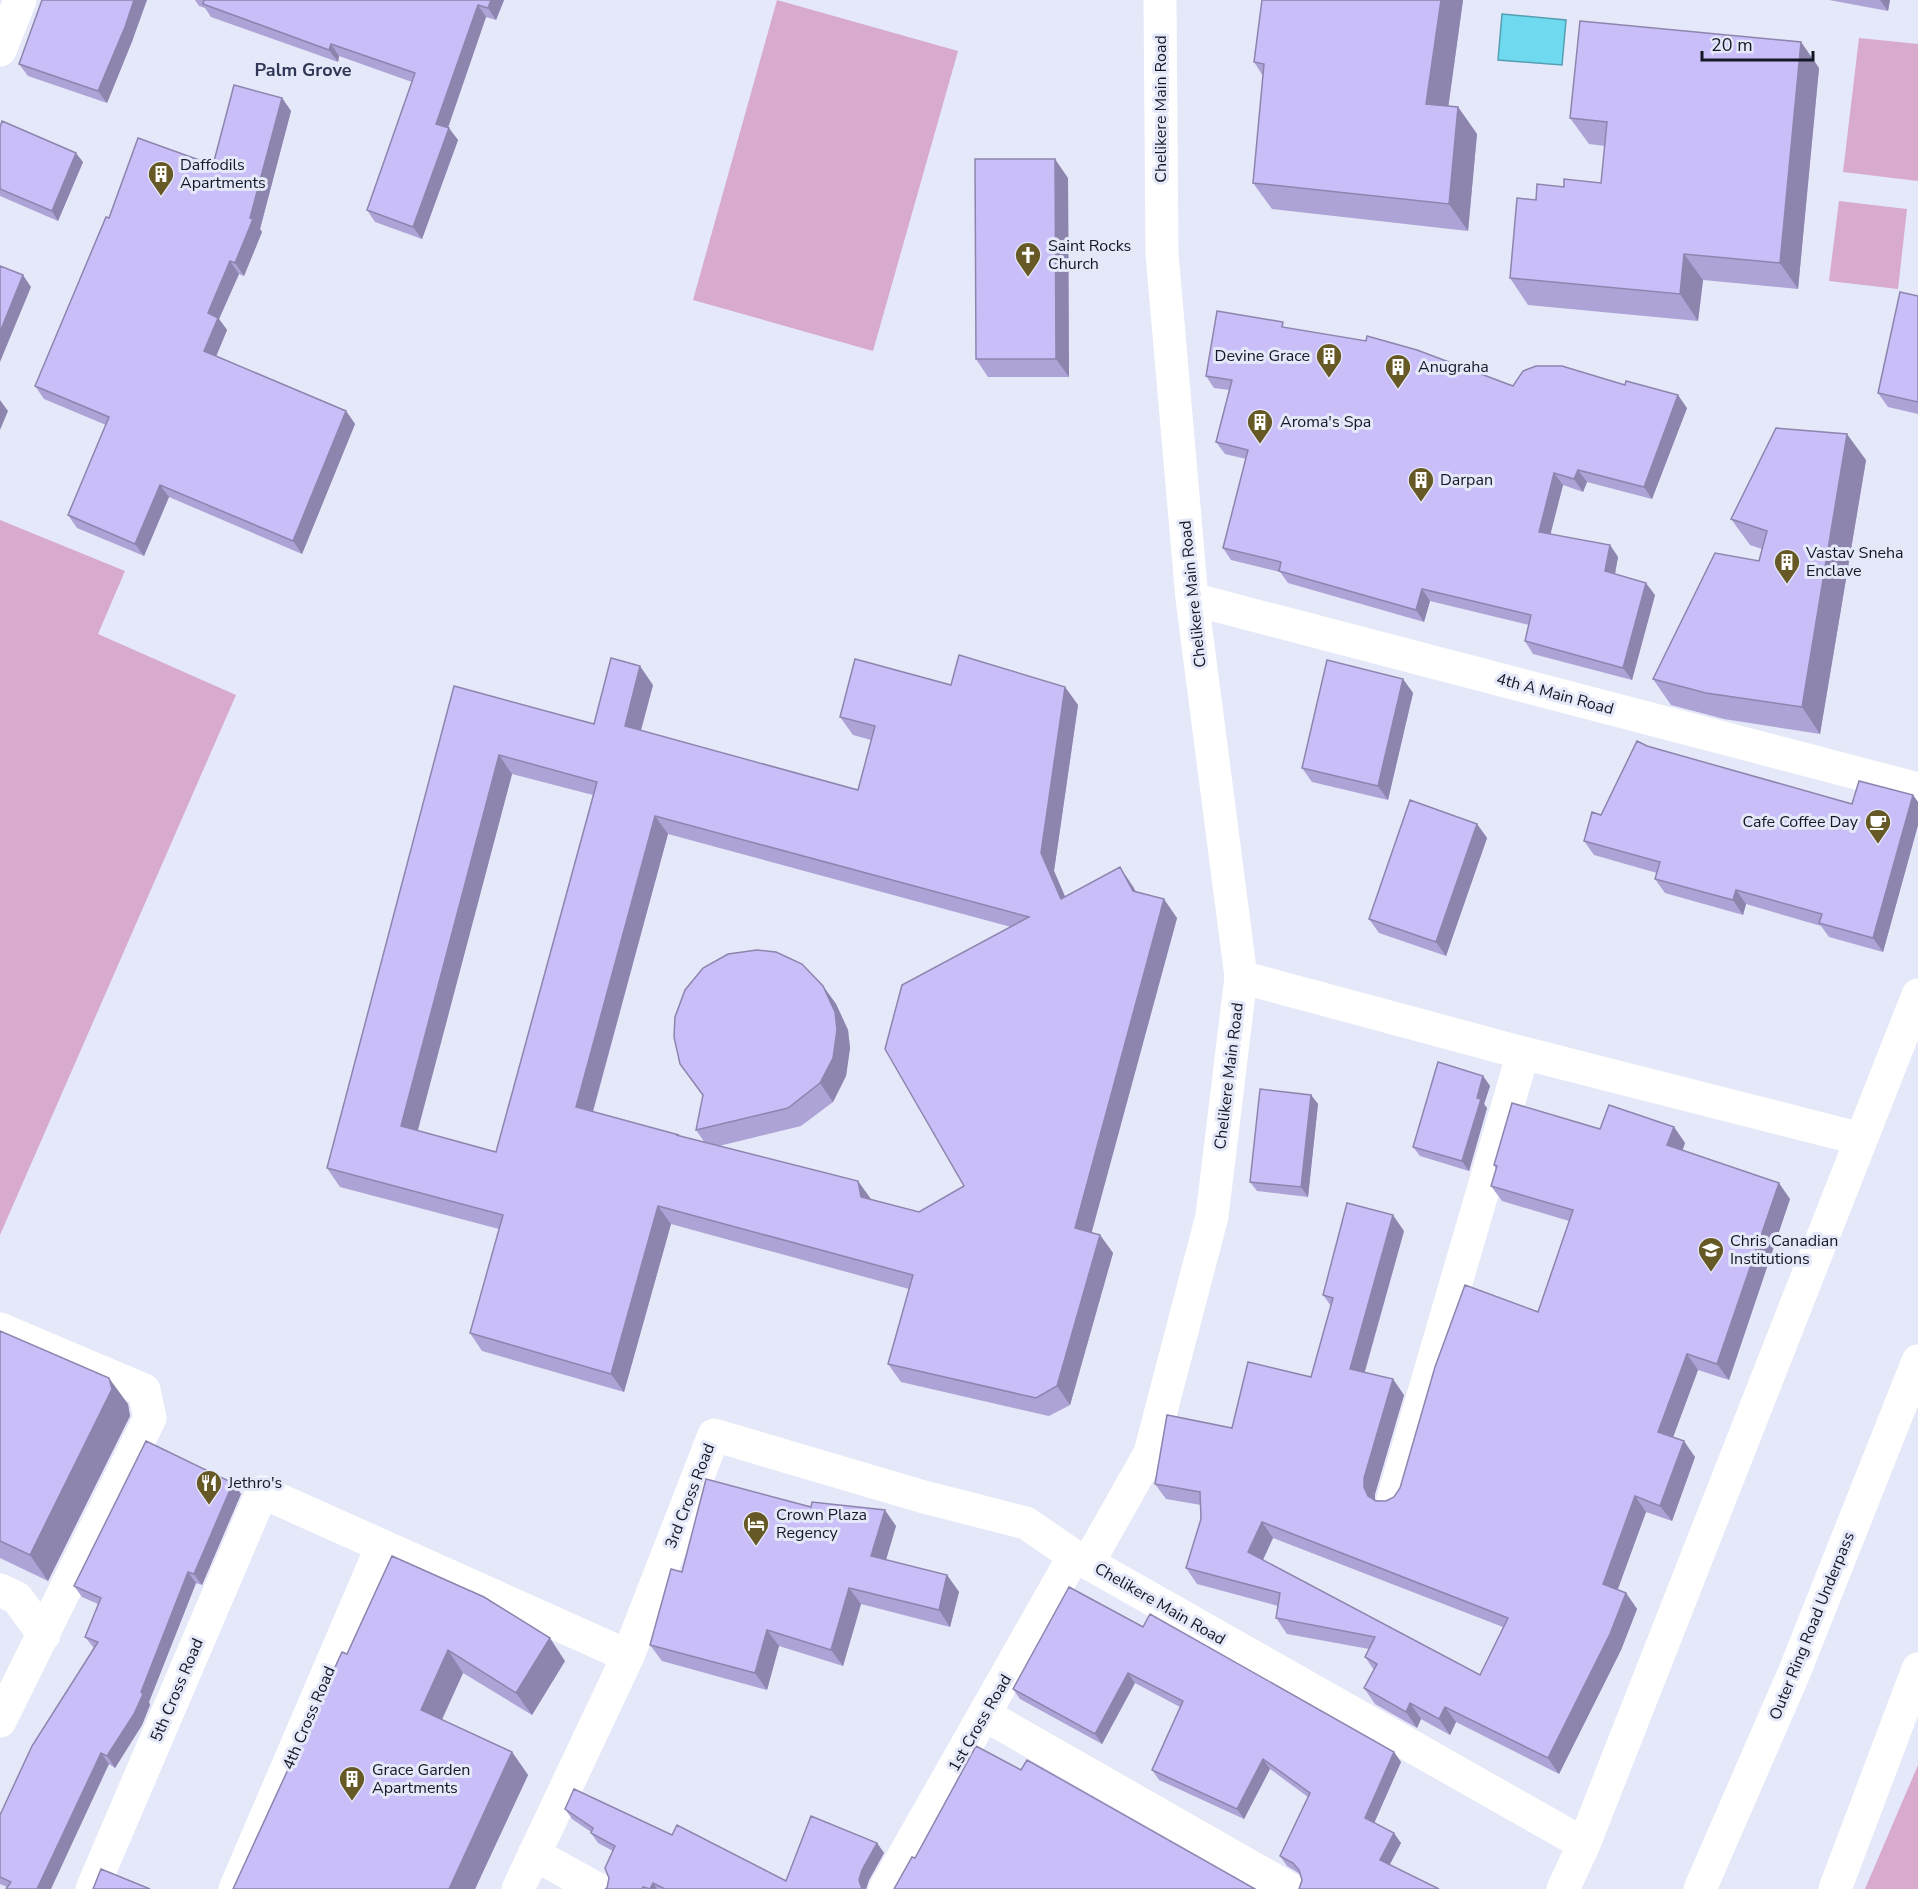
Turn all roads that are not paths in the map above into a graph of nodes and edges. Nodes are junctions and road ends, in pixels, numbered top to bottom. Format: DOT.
graph roads {
  1 [pos="20,0"];
  2 [pos="1160,0"];
  3 [pos="0,50"];
  4 [pos="1192,599"];
  5 [pos="1918,789"];
  6 [pos="1241,977"];
  7 [pos="1918,995"];
  8 [pos="1523,1053"];
  9 [pos="1861,1139"];
  10 [pos="0,1329"];
  11 [pos="1918,1361"];
  12 [pos="1393,1499"];
  13 [pos="382,1546"];
  14 [pos="1081,1560"];
  15 [pos="0,1590"];
  16 [pos="44,1635"];
  17 [pos="628,1656"];
  18 [pos="1918,1669"];
  19 [pos="2,1715"];
  20 [pos="985,1715"];
  21 [pos="1584,1844"];
  22 [pos="534,1854"];
  23 [pos="92,1889"];
  24 [pos="235,1889"];
  25 [pos="518,1889"];
  26 [pos="597,1889"];
  27 [pos="885,1889"];
  28 [pos="1290,1889"];
  29 [pos="1563,1889"];
  30 [pos="1700,1889"];
  31 [pos="1835,1889"];
  1 -- 3 [label="main road"];
  2 -- 4 [label="main road, Chelikere Main Road"];
  4 -- 5 [label="main road, 4th A Main Road"];
  4 -- 6 [label="main road, Chelikere Main Road"];
  6 -- 8 [label="main road"];
  6 -- 14 [label="main road, Chelikere Main Road"];
  7 -- 9 [label="main road"];
  8 -- 9 [label="main road"];
  8 -- 12 [label="main road"];
  9 -- 21 [label="main road"];
  10 -- 16 [label="main road"];
  11 -- 30 [label="main road, Outer Ring Road Underpass"];
  13 -- 17 [label="main road"];
  13 -- 23 [label="main road, 5th Cross Road"];
  13 -- 24 [label="main road, 4th Cross Road"];
  14 -- 17 [label="main road, 3rd Cross Road"];
  14 -- 20 [label="main road, 1st Cross Road"];
  14 -- 21 [label="main road, Chelikere Main Road"];
  15 -- 16 [label="main road"];
  16 -- 19 [label="main road"];
  17 -- 22 [label="main road, 3rd Cross Road"];
  18 -- 31 [label="main road"];
  20 -- 27 [label="main road, 1st Cross Road"];
  20 -- 28 [label="main road"];
  21 -- 29 [label="main road"];
  22 -- 25 [label="main road, 3rd Cross Road"];
  22 -- 26 [label="main road"];
}
